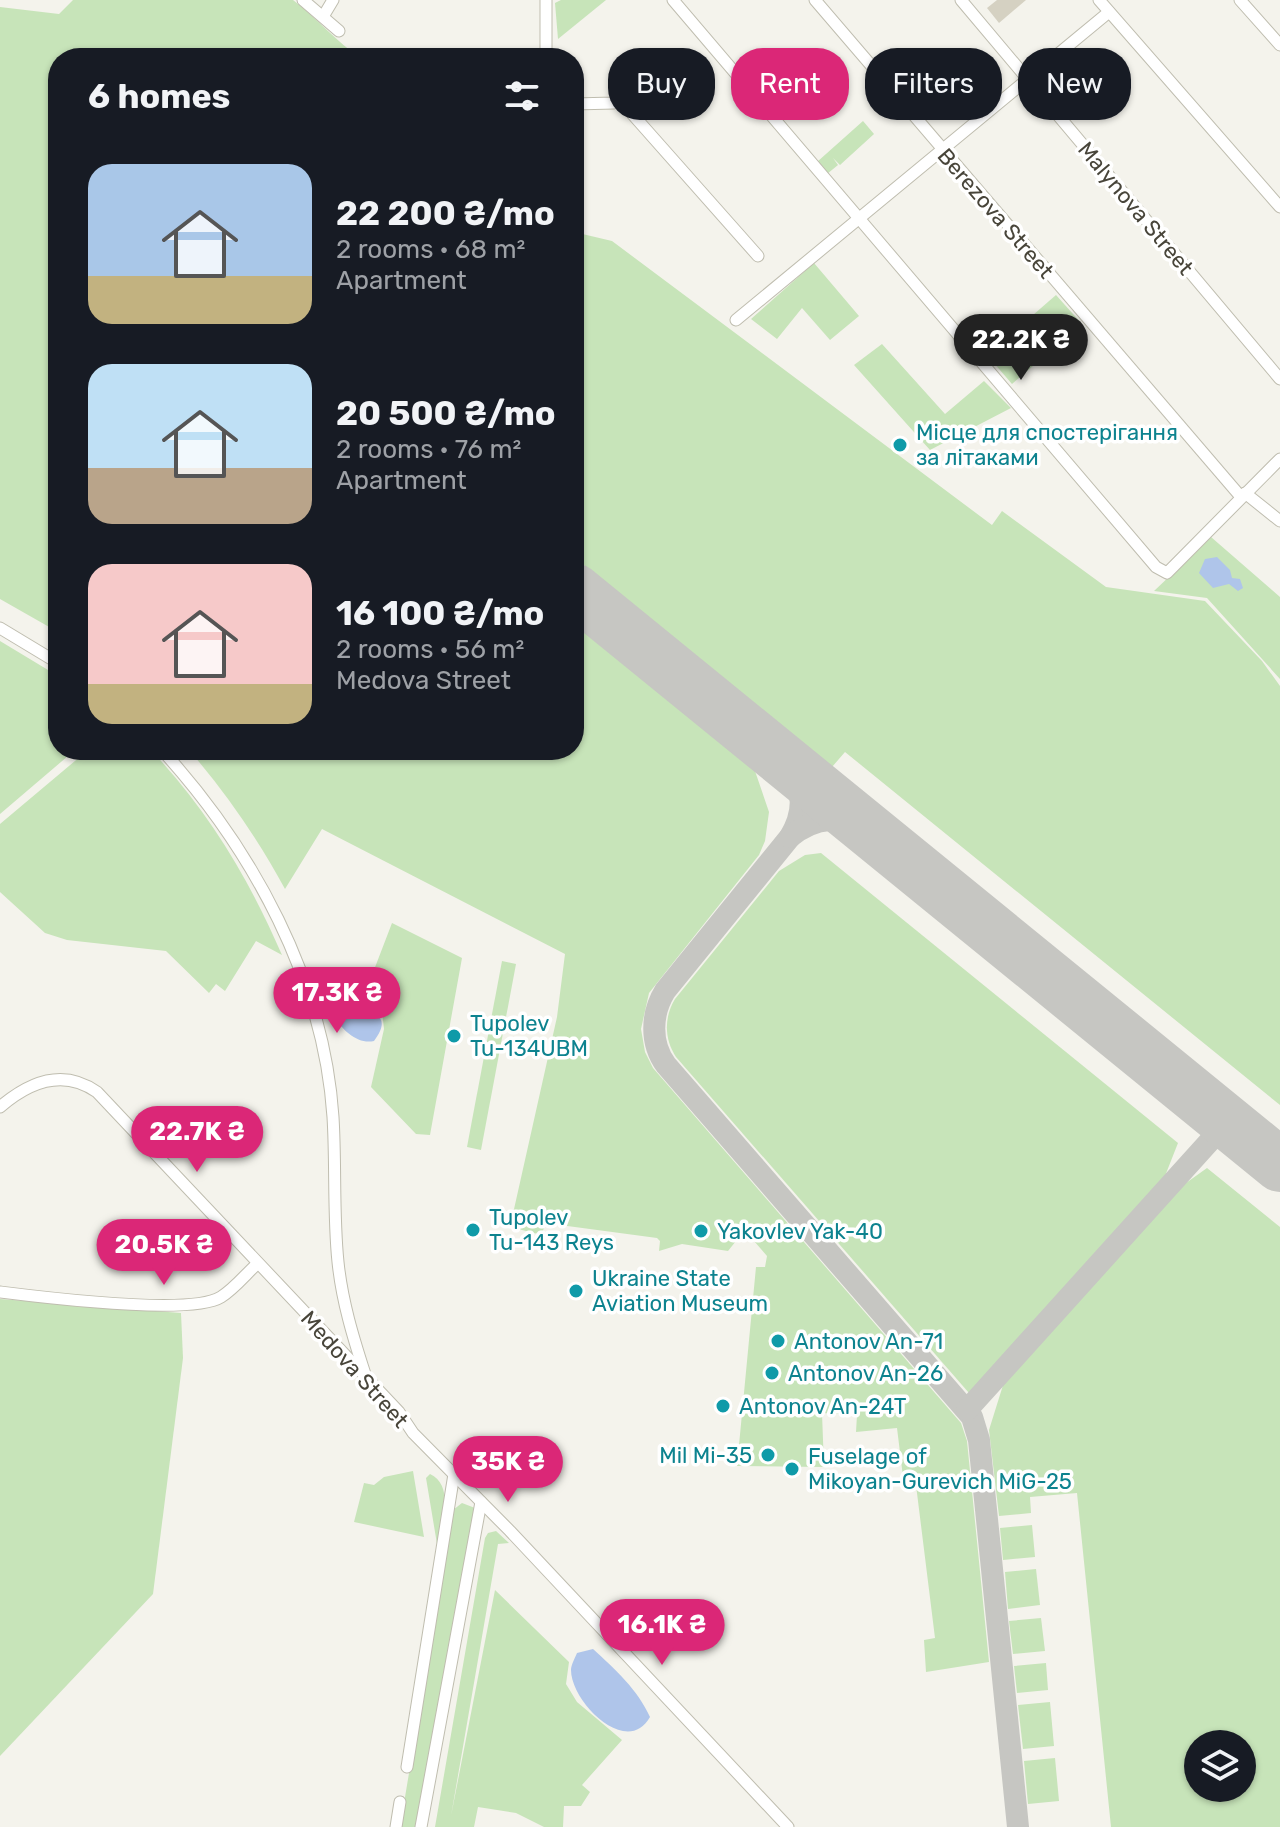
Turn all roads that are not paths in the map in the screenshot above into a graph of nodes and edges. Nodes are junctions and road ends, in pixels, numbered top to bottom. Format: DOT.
graph roads {
  1 [pos="303,0"];
  2 [pos="333,0"];
  3 [pos="546,0"];
  4 [pos="673,0"];
  5 [pos="815,0"];
  6 [pos="961,0"];
  7 [pos="1099,0"];
  8 [pos="1240,0"];
  9 [pos="1109,12"];
  10 [pos="324,15"];
  11 [pos="339,31"];
  12 [pos="1280,45"];
  13 [pos="546,48"];
  14 [pos="1067,48"];
  15 [pos="1018,69"];
  16 [pos="1018,89"];
  17 [pos="584,104"];
  18 [pos="1061,120"];
  19 [pos="942,150"];
  20 [pos="1280,207"];
  21 [pos="859,219"];
  22 [pos="758,256"];
  23 [pos="736,320"];
  24 [pos="1280,379"];
  25 [pos="1280,459"];
  26 [pos="1243,495"];
  27 [pos="1280,521"];
  28 [pos="0,628"];
  29 [pos="48,657"];
  30 [pos="170,760"];
  31 [pos="0,1107"];
  32 [pos="257,1264"];
  33 [pos="0,1292"];
  34 [pos="366,1378"];
  35 [pos="454,1474"];
  36 [pos="481,1502"];
  37 [pos="407,1767"];
  38 [pos="400,1802"];
  39 [pos="396,1827"];
  40 [pos="421,1827"];
  41 [pos="788,1827"];
  1 -- 10 [label="street"];
  2 -- 10 [label="street"];
  3 -- 13 [label="street"];
  4 -- 21 [label="street"];
  5 -- 19 [label="street, Berezova Street"];
  6 -- 15 [label="street, Malynova Street"];
  7 -- 9 [label="street"];
  8 -- 12 [label="street"];
  9 -- 14 [label="street"];
  9 -- 20 [label="street"];
  10 -- 11 [label="street"];
  16 -- 19 [label="street"];
  17 -- 22 [label="street"];
  18 -- 24 [label="street, Malynova Street"];
  19 -- 21 [label="street"];
  19 -- 26 [label="street, Berezova Street"];
  21 -- 23 [label="street"];
  21 -- 26 [label="street"];
  25 -- 26 [label="street"];
  26 -- 27 [label="street, Berezova Street"];
  28 -- 29 [label="street"];
  30 -- 34 [label="street"];
  31 -- 32 [label="street, Medova Street"];
  32 -- 33 [label="street"];
  32 -- 34 [label="street, Medova Street"];
  34 -- 35 [label="street, Medova Street"];
  35 -- 36 [label="street, Medova Street"];
  35 -- 37 [label="street"];
  36 -- 40 [label="street"];
  36 -- 41 [label="street, Medova Street"];
  38 -- 39 [label="street"];
}
